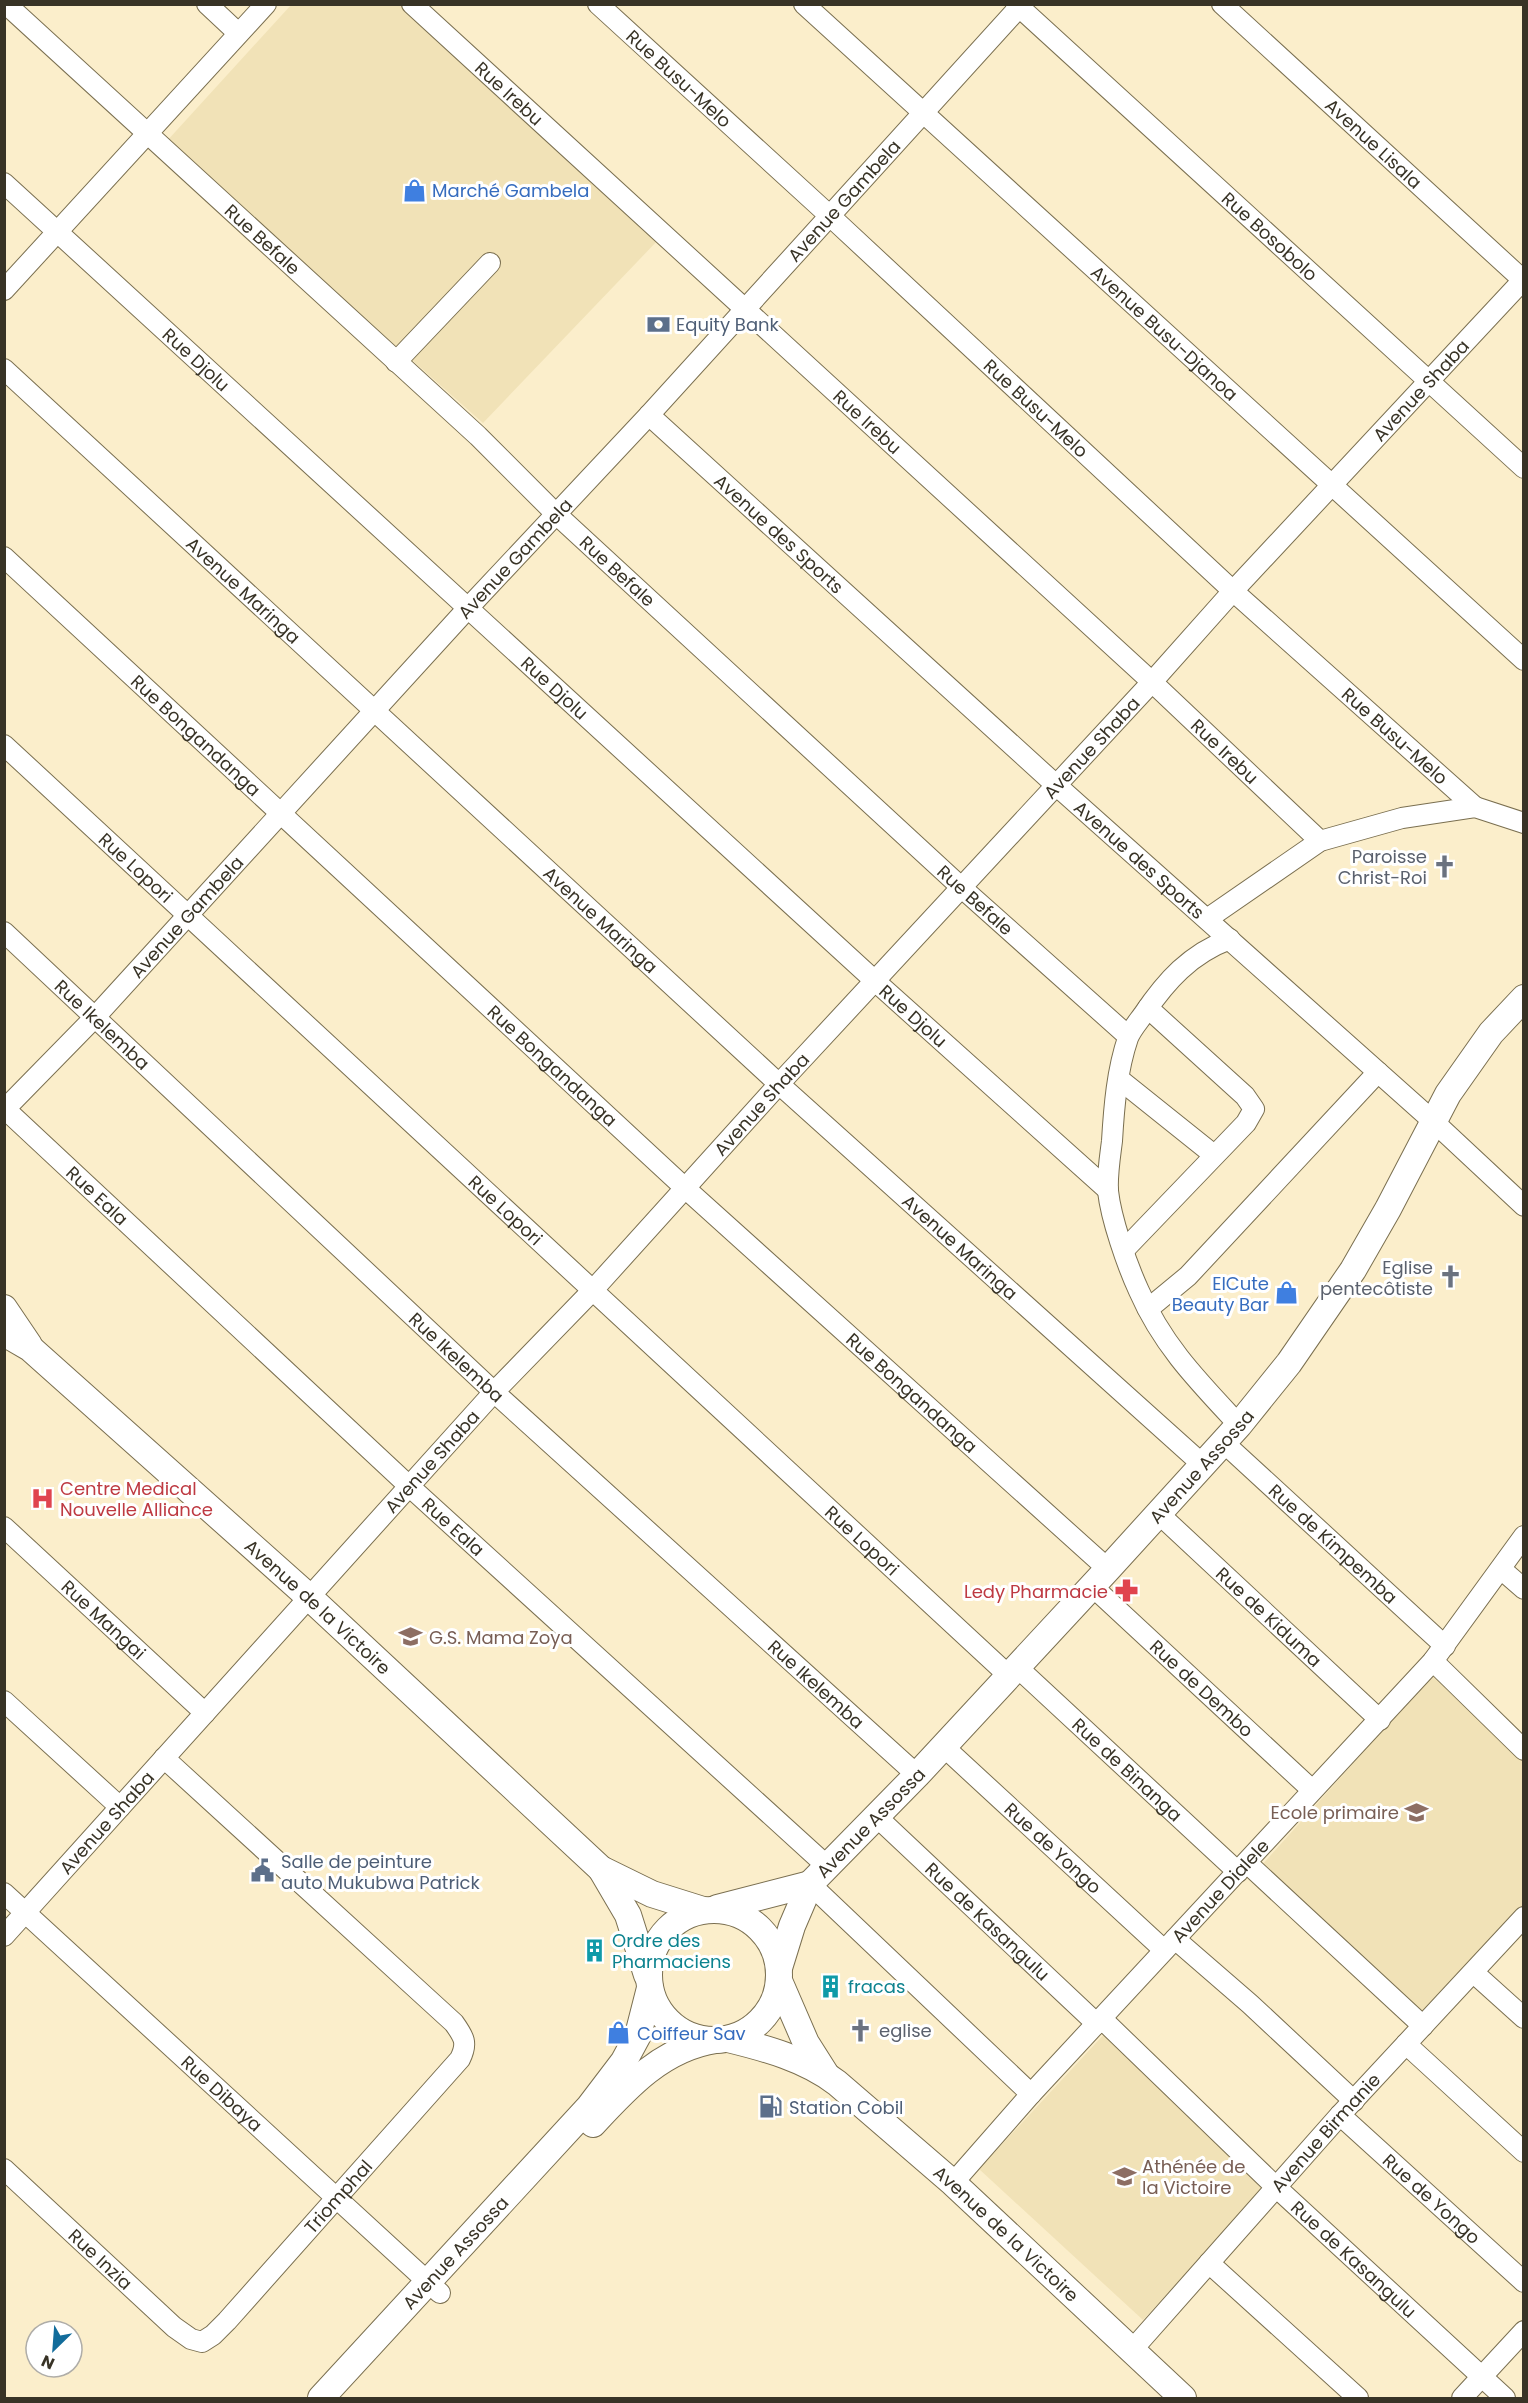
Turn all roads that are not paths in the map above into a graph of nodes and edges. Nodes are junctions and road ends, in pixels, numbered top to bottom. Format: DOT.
graph roads {
  1 [pos="6,4"];
  2 [pos="207,4"];
  3 [pos="266,4"];
  4 [pos="412,4"];
  5 [pos="598,4"];
  6 [pos="804,4"];
  7 [pos="1222,4"];
  8 [pos="1019,6"];
  9 [pos="238,33"];
  10 [pos="923,111"];
  11 [pos="147,134"];
  12 [pos="4,183"];
  13 [pos="830,216"];
  14 [pos="57,231"];
  15 [pos="490,263"];
  16 [pos="1523,280"];
  17 [pos="4,290"];
  18 [pos="745,310"];
  19 [pos="396,362"];
  20 [pos="4,369"];
  21 [pos="1429,380"];
  22 [pos="649,415"];
  23 [pos="1524,468"];
  24 [pos="1331,485"];
  25 [pos="556,514"];
  26 [pos="4,557"];
  27 [pos="1233,591"];
  28 [pos="468,608"];
  29 [pos="1524,660"];
  30 [pos="1152,682"];
  31 [pos="374,711"];
  32 [pos="4,745"];
  33 [pos="1056,785"];
  34 [pos="1475,807"];
  35 [pos="281,812"];
  36 [pos="1524,823"];
  37 [pos="1320,841"];
  38 [pos="962,888"];
  39 [pos="188,914"];
  40 [pos="1207,919"];
  41 [pos="4,932"];
  42 [pos="1230,939"];
  43 [pos="875,981"];
  44 [pos="1524,998"];
  45 [pos="1148,1008"];
  46 [pos="96,1016"];
  47 [pos="1128,1036"];
  48 [pos="1378,1071"];
  49 [pos="1119,1079"];
  50 [pos="779,1084"];
  51 [pos="5,1109"];
  52 [pos="1434,1122"];
  53 [pos="1214,1155"];
  54 [pos="685,1188"];
  55 [pos="1108,1190"];
  56 [pos="1524,1206"];
  57 [pos="1125,1250"];
  58 [pos="593,1290"];
  59 [pos="4,1308"];
  60 [pos="1148,1309"];
  61 [pos="4,1333"];
  62 [pos="30,1348"];
  63 [pos="494,1392"];
  64 [pos="1231,1433"];
  65 [pos="1202,1464"];
  66 [pos="409,1486"];
  67 [pos="1158,1513"];
  68 [pos="4,1527"];
  69 [pos="1524,1536"];
  70 [pos="1501,1569"];
  71 [pos="1100,1577"];
  72 [pos="1524,1589"];
  73 [pos="309,1597"];
  74 [pos="1439,1653"];
  75 [pos="1012,1670"];
  76 [pos="4,1701"];
  77 [pos="205,1713"];
  78 [pos="1380,1720"];
  79 [pos="943,1746"];
  80 [pos="1524,1750"];
  81 [pos="164,1758"];
  82 [pos="917,1774"];
  83 [pos="1312,1790"];
  84 [pos="120,1807"];
  85 [pos="877,1817"];
  86 [pos="828,1867"];
  87 [pos="1242,1867"];
  88 [pos="601,1869"];
  89 [pos="810,1884"];
  90 [pos="4,1893"];
  91 [pos="706,1910"];
  92 [pos="26,1912"];
  93 [pos="1524,1917"];
  94 [pos="4,1936"];
  95 [pos="1170,1945"];
  96 [pos="1474,1973"];
  97 [pos="779,1975"];
  98 [pos="649,1983"];
  99 [pos="1524,2018"];
  100 [pos="1100,2021"];
  101 [pos="1423,2026"];
  102 [pos="722,2040"];
  103 [pos="1406,2044"];
  104 [pos="825,2073"];
  105 [pos="1031,2094"];
  106 [pos="1347,2108"];
  107 [pos="594,2112"];
  108 [pos="1524,2152"];
  109 [pos="4,2169"];
  110 [pos="953,2183"];
  111 [pos="1276,2187"];
  112 [pos="337,2197"];
  113 [pos="1209,2263"];
  114 [pos="1524,2282"];
  115 [pos="435,2288"];
  116 [pos="1524,2331"];
  117 [pos="202,2342"];
  118 [pos="1132,2350"];
  119 [pos="1482,2377"];
  120 [pos="321,2398"];
  121 [pos="340,2398"];
  122 [pos="1183,2398"];
  123 [pos="1358,2398"];
  124 [pos="1462,2398"];
  125 [pos="1505,2398"];
  1 -- 11 [label="street, Rue Befale"];
  2 -- 9 [label="street"];
  3 -- 9 [label="street"];
  4 -- 18 [label="street, Rue Irebu"];
  5 -- 13 [label="street, Rue Busu-Melo"];
  6 -- 10 [label="street, Avenue Busu-Djanoa"];
  7 -- 16 [label="street, Avenue Lisala"];
  8 -- 10 [label="street, Avenue Gambela"];
  8 -- 21 [label="street, Rue Bosobolo"];
  9 -- 11 [label="street"];
  10 -- 13 [label="street, Avenue Gambela"];
  10 -- 24 [label="street, Avenue Busu-Djanoa"];
  11 -- 14 [label="street"];
  11 -- 19 [label="street, Rue Befale"];
  12 -- 14 [label="street, Rue Djolu"];
  13 -- 18 [label="street, Avenue Gambela"];
  13 -- 27 [label="street, Rue Busu-Melo"];
  14 -- 17 [label="street"];
  14 -- 28 [label="street, Rue Djolu"];
  15 -- 19 [label="street"];
  16 -- 21 [label="street, Avenue Shaba"];
  18 -- 22 [label="street, Avenue Gambela"];
  18 -- 30 [label="street, Rue Irebu"];
  19 -- 25 [label="street, Rue Befale"];
  20 -- 31 [label="street, Avenue Maringa"];
  21 -- 23 [label="street, Rue Bosobolo"];
  21 -- 24 [label="street, Avenue Shaba"];
  22 -- 25 [label="street, Avenue Gambela"];
  22 -- 33 [label="street, Avenue des Sports"];
  24 -- 27 [label="street, Avenue Shaba"];
  24 -- 29 [label="street, Avenue Busu-Djanoa"];
  25 -- 28 [label="street, Avenue Gambela"];
  25 -- 38 [label="street, Rue Befale"];
  26 -- 35 [label="street, Rue Bongandanga"];
  27 -- 30 [label="street, Avenue Shaba"];
  27 -- 34 [label="street, Rue Busu-Melo"];
  28 -- 31 [label="street, Avenue Gambela"];
  28 -- 43 [label="street, Rue Djolu"];
  30 -- 33 [label="street, Avenue Shaba"];
  30 -- 37 [label="street, Rue Irebu"];
  31 -- 35 [label="street, Avenue Gambela"];
  31 -- 50 [label="street, Avenue Maringa"];
  32 -- 39 [label="street, Rue Lopori"];
  33 -- 38 [label="street, Avenue Shaba"];
  33 -- 40 [label="street, Avenue des Sports"];
  34 -- 36 [label="street"];
  34 -- 37 [label="street"];
  35 -- 39 [label="street, Avenue Gambela"];
  35 -- 54 [label="street, Rue Bongandanga"];
  37 -- 40 [label="street"];
  38 -- 43 [label="street, Avenue Shaba"];
  38 -- 47 [label="street, Rue Befale"];
  39 -- 46 [label="street, Avenue Gambela"];
  39 -- 58 [label="street, Rue Lopori"];
  40 -- 42 [label="street, Avenue des Sports"];
  41 -- 46 [label="street, Rue Ikelemba"];
  42 -- 45 [label="street"];
  42 -- 48 [label="street, Avenue des Sports"];
  43 -- 50 [label="street, Avenue Shaba"];
  43 -- 55 [label="street, Rue Djolu"];
  44 -- 52 [label="main road, Avenue Assossa"];
  45 -- 47 [label="street"];
  45 -- 53 [label="street"];
  46 -- 51 [label="street, Avenue Gambela"];
  46 -- 63 [label="street, Rue Ikelemba"];
  47 -- 49 [label="street, Rue de Kimpemba"];
  48 -- 52 [label="street, Avenue des Sports"];
  48 -- 60 [label="street"];
  49 -- 53 [label="street"];
  49 -- 55 [label="street, Rue de Kimpemba"];
  50 -- 54 [label="street, Avenue Shaba"];
  50 -- 65 [label="street, Avenue Maringa"];
  51 -- 66 [label="street, Rue Eala"];
  52 -- 56 [label="street, Avenue des Sports"];
  52 -- 64 [label="main road, Avenue Assossa"];
  53 -- 57 [label="street"];
  54 -- 58 [label="street, Avenue Shaba"];
  54 -- 71 [label="street, Rue Bongandanga"];
  55 -- 57 [label="street, Rue de Kimpemba"];
  57 -- 60 [label="street, Rue de Kimpemba"];
  58 -- 63 [label="street, Avenue Shaba"];
  58 -- 75 [label="street, Rue Lopori"];
  59 -- 62 [label="main road"];
  60 -- 64 [label="street, Rue de Kimpemba"];
  61 -- 62 [label="main road"];
  62 -- 73 [label="main road, Avenue de la Victoire"];
  63 -- 66 [label="street, Avenue Shaba"];
  63 -- 82 [label="street, Rue Ikelemba"];
  64 -- 65 [label="main road, Avenue Assossa"];
  64 -- 74 [label="street, Rue de Kimpemba"];
  65 -- 67 [label="main road, Avenue Assossa"];
  66 -- 73 [label="street, Avenue Shaba"];
  66 -- 86 [label="street, Rue Eala"];
  67 -- 71 [label="main road, Avenue Assossa"];
  67 -- 78 [label="street, Rue de Kiduma"];
  68 -- 77 [label="street, Rue Mangai"];
  69 -- 70 [label="street, Avenue Dialele"];
  70 -- 72 [label="street"];
  70 -- 74 [label="street, Avenue Dialele"];
  71 -- 75 [label="main road, Avenue Assossa"];
  71 -- 83 [label="street, Rue de Dembo"];
  73 -- 77 [label="street, Avenue Shaba"];
  73 -- 88 [label="main road, Avenue de la Victoire"];
  74 -- 78 [label="street, Avenue Dialele"];
  74 -- 80 [label="street, Rue de Kimpemba"];
  75 -- 79 [label="main road, Avenue Assossa"];
  75 -- 87 [label="street, Rue de Binanga"];
  76 -- 84 [label="street"];
  77 -- 81 [label="street, Avenue Shaba"];
  78 -- 83 [label="street, Avenue Dialele"];
  79 -- 82 [label="main road, Avenue Assossa"];
  79 -- 95 [label="street, Rue de Yongo"];
  81 -- 84 [label="street, Avenue Shaba"];
  81 -- 112 [label="street, Triomphal"];
  82 -- 85 [label="main road, Avenue Assossa"];
  83 -- 87 [label="street, Avenue Dialele"];
  84 -- 92 [label="street, Avenue Shaba"];
  85 -- 86 [label="main road, Avenue Assossa"];
  85 -- 100 [label="street, Rue de Kasangulu"];
  86 -- 89 [label="main road, Avenue Assossa"];
  87 -- 95 [label="street, Avenue Dialele"];
  87 -- 101 [label="street, Rue de Binanga"];
  88 -- 91 [label="main road"];
  88 -- 98 [label="main road"];
  89 -- 91 [label="main road"];
  89 -- 97 [label="main road"];
  89 -- 105 [label="street"];
  90 -- 92 [label="street, Rue Dibaya"];
  91 -- 97 [label="main road"];
  91 -- 98 [label="main road"];
  92 -- 94 [label="street, Avenue Shaba"];
  92 -- 112 [label="street, Rue Dibaya"];
  93 -- 96 [label="street, Avenue Birmanie"];
  95 -- 100 [label="street, Avenue Dialele"];
  95 -- 106 [label="street, Rue de Yongo"];
  96 -- 99 [label="street"];
  96 -- 101 [label="street, Avenue Birmanie"];
  97 -- 102 [label="main road"];
  97 -- 104 [label="main road"];
  98 -- 102 [label="main road"];
  98 -- 107 [label="main road"];
  100 -- 105 [label="street, Avenue Dialele"];
  100 -- 111 [label="street, Rue de Kasangulu"];
  101 -- 103 [label="street, Avenue Birmanie"];
  102 -- 104 [label="main road"];
  102 -- 107 [label="main road"];
  103 -- 106 [label="street, Avenue Birmanie"];
  103 -- 108 [label="street"];
  104 -- 110 [label="main road, Avenue de la Victoire"];
  105 -- 110 [label="street, Avenue Dialele"];
  106 -- 111 [label="street, Avenue Birmanie"];
  106 -- 114 [label="street, Rue de Yongo"];
  107 -- 115 [label="main road, Avenue Assossa"];
  109 -- 117 [label="street, Rue Inzia"];
  110 -- 118 [label="main road, Avenue de la Victoire"];
  111 -- 113 [label="street, Avenue Birmanie"];
  111 -- 119 [label="street, Rue de Kasangulu"];
  112 -- 115 [label="street, Rue Dibaya"];
  112 -- 117 [label="street, Triomphal"];
  113 -- 118 [label="street, Avenue Birmanie"];
  113 -- 123 [label="street"];
  115 -- 120 [label="main road, Avenue Assossa"];
  115 -- 121 [label="main road, Avenue Assossa"];
  116 -- 119 [label="street"];
  118 -- 122 [label="main road, Avenue de la Victoire"];
  119 -- 124 [label="street"];
  119 -- 125 [label="street, Rue de Kasangulu"];
}
